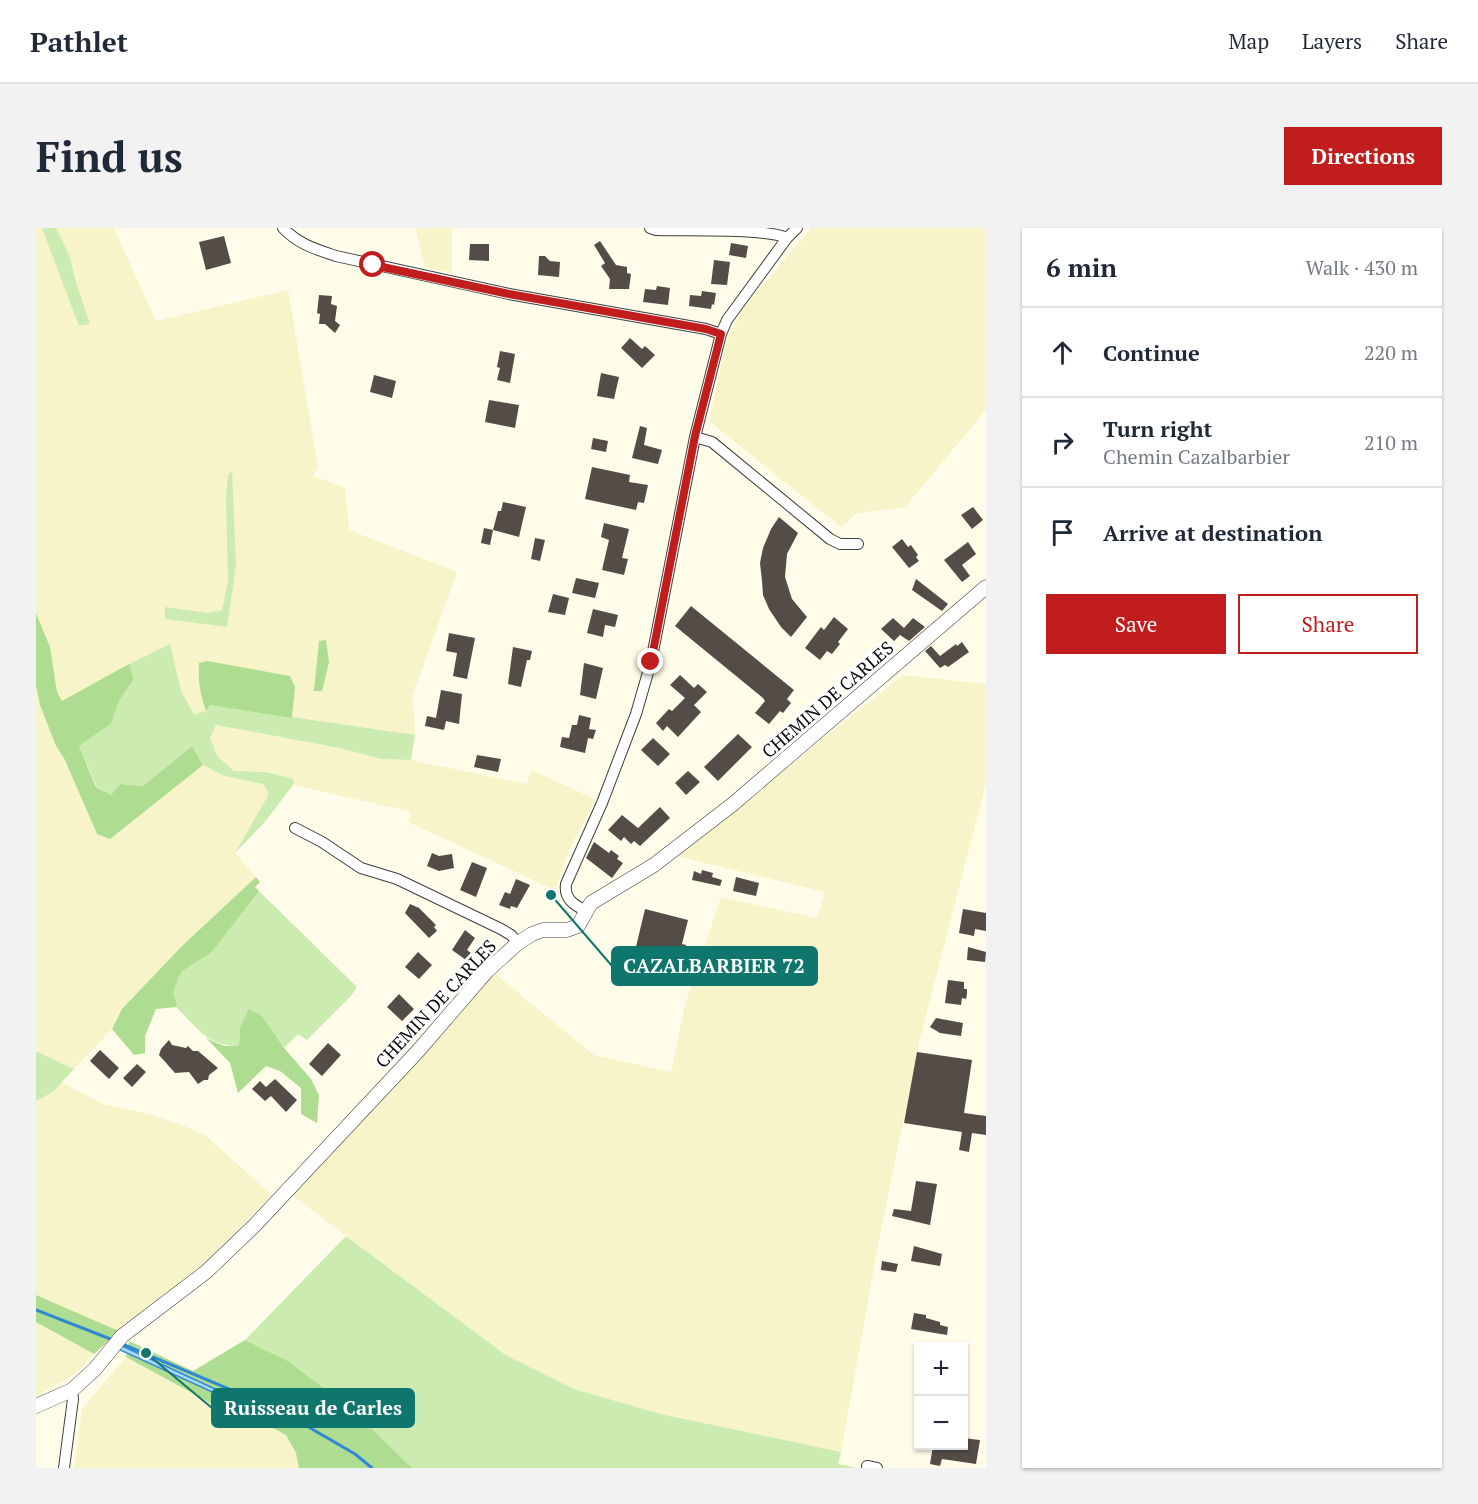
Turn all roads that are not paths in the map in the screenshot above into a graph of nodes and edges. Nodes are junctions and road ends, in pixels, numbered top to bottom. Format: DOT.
graph roads {
  1 [pos="283,228"];
  2 [pos="650,228"];
  3 [pos="797,228"];
  4 [pos="788,238"];
  5 [pos="721,334"];
  6 [pos="695,436"];
  7 [pos="858,544"];
  8 [pos="986,587"];
  9 [pos="295,828"];
  10 [pos="586,911"];
  11 [pos="518,943"];
  12 [pos="72,1390"];
  13 [pos="36,1406"];
  14 [pos="64,1468"];
  1 -- 5 [label="street"];
  2 -- 4 [label="street"];
  3 -- 4 [label="street"];
  4 -- 5 [label="street"];
  5 -- 6 [label="street"];
  6 -- 7 [label="street"];
  6 -- 10 [label="street"];
  8 -- 10 [label="street, CHEMIN DE CARLES"];
  9 -- 11 [label="street"];
  10 -- 11 [label="street, CHEMIN DE CARLES"];
  11 -- 12 [label="street, CHEMIN DE CARLES"];
  12 -- 13 [label="street"];
  12 -- 14 [label="street"];
}
